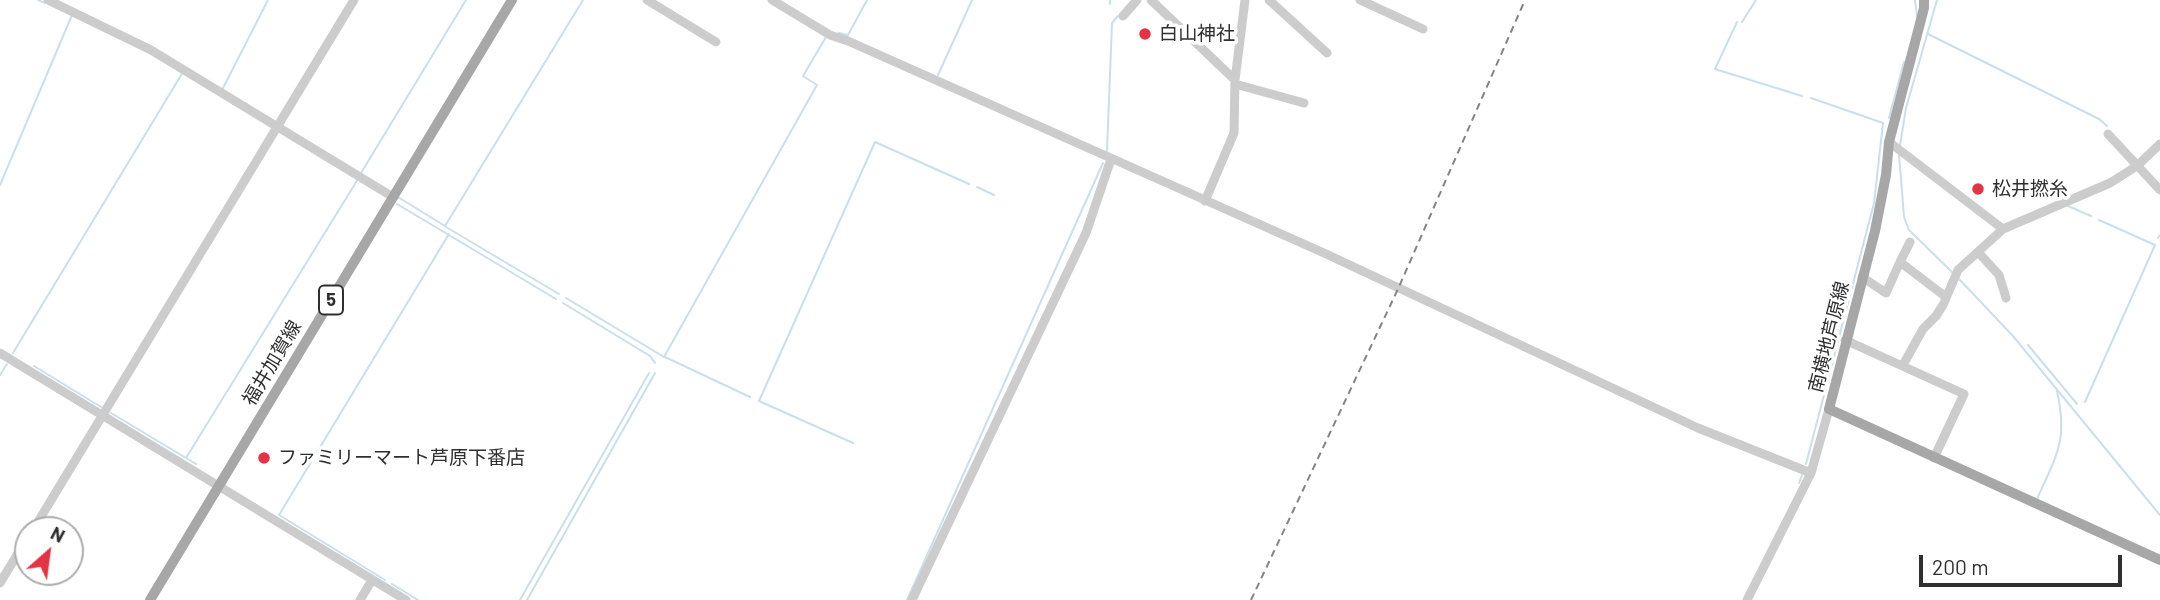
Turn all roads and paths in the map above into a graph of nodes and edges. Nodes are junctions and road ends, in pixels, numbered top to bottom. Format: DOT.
graph roads {
  1 [pos="48,0"];
  2 [pos="355,0"];
  3 [pos="512,0"];
  4 [pos="647,0"];
  5 [pos="772,0"];
  6 [pos="1137,0"];
  7 [pos="1152,0"];
  8 [pos="1245,0"];
  9 [pos="1269,0"];
  10 [pos="1360,0"];
  11 [pos="1924,0"];
  12 [pos="1123,16"];
  13 [pos="1423,29"];
  14 [pos="716,42"];
  15 [pos="1327,53"];
  16 [pos="1235,82"];
  17 [pos="1304,103"];
  18 [pos="278,127"];
  19 [pos="2108,135"];
  20 [pos="1889,142"];
  21 [pos="2160,144"];
  22 [pos="1111,159"];
  23 [pos="2137,166"];
  24 [pos="2160,190"];
  25 [pos="393,197"];
  26 [pos="1205,201"];
  27 [pos="2003,229"];
  28 [pos="1910,242"];
  29 [pos="1978,251"];
  30 [pos="1900,262"];
  31 [pos="1862,277"];
  32 [pos="1946,297"];
  33 [pos="2006,298"];
  34 [pos="1845,340"];
  35 [pos="0,353"];
  36 [pos="1903,365"];
  37 [pos="1829,409"];
  38 [pos="103,415"];
  39 [pos="1934,458"];
  40 [pos="1811,473"];
  41 [pos="218,485"];
  42 [pos="42,516"];
  43 [pos="14,560"];
  44 [pos="2160,560"];
  45 [pos="372,580"];
  46 [pos="0,583"];
  47 [pos="150,600"];
  48 [pos="360,600"];
  49 [pos="406,600"];
  50 [pos="912,600"];
  51 [pos="1747,600"];
  1 -- 18 [label="street"];
  2 -- 18 [label="street"];
  3 -- 25 [label="main road, 福井加賀線 / 5"];
  4 -- 14 [label="street"];
  5 -- 22 [label="street"];
  6 -- 12 [label="street"];
  7 -- 16 [label="street"];
  8 -- 16 [label="street"];
  9 -- 15 [label="street"];
  10 -- 13 [label="street"];
  11 -- 20 [label="main road, 南横地芦原線"];
  16 -- 17 [label="street"];
  16 -- 26 [label="street"];
  18 -- 25 [label="street"];
  18 -- 38 [label="street"];
  19 -- 23 [label="street"];
  20 -- 27 [label="street"];
  20 -- 31 [label="main road, 南横地芦原線"];
  21 -- 23 [label="street"];
  22 -- 26 [label="street"];
  22 -- 50 [label="street"];
  23 -- 24 [label="street"];
  23 -- 27 [label="street"];
  25 -- 41 [label="main road, 福井加賀線 / 5"];
  26 -- 40 [label="street"];
  27 -- 29 [label="street"];
  28 -- 30 [label="street"];
  29 -- 32 [label="street"];
  29 -- 33 [label="street"];
  30 -- 31 [label="street"];
  30 -- 32 [label="street"];
  31 -- 34 [label="main road, 南横地芦原線"];
  32 -- 36 [label="street"];
  34 -- 36 [label="street"];
  34 -- 37 [label="main road, 南横地芦原線"];
  35 -- 38 [label="street"];
  36 -- 39 [label="street"];
  37 -- 39 [label="main road, 南横地芦原線"];
  37 -- 40 [label="street"];
  38 -- 41 [label="street"];
  38 -- 42 [label="street"];
  39 -- 44 [label="main road, 南横地芦原線"];
  40 -- 51 [label="street"];
  41 -- 45 [label="street"];
  41 -- 47 [label="main road, 福井加賀線 / 5"];
  43 -- 46 [label="street"];
  45 -- 48 [label="street"];
  45 -- 49 [label="street"];
}
